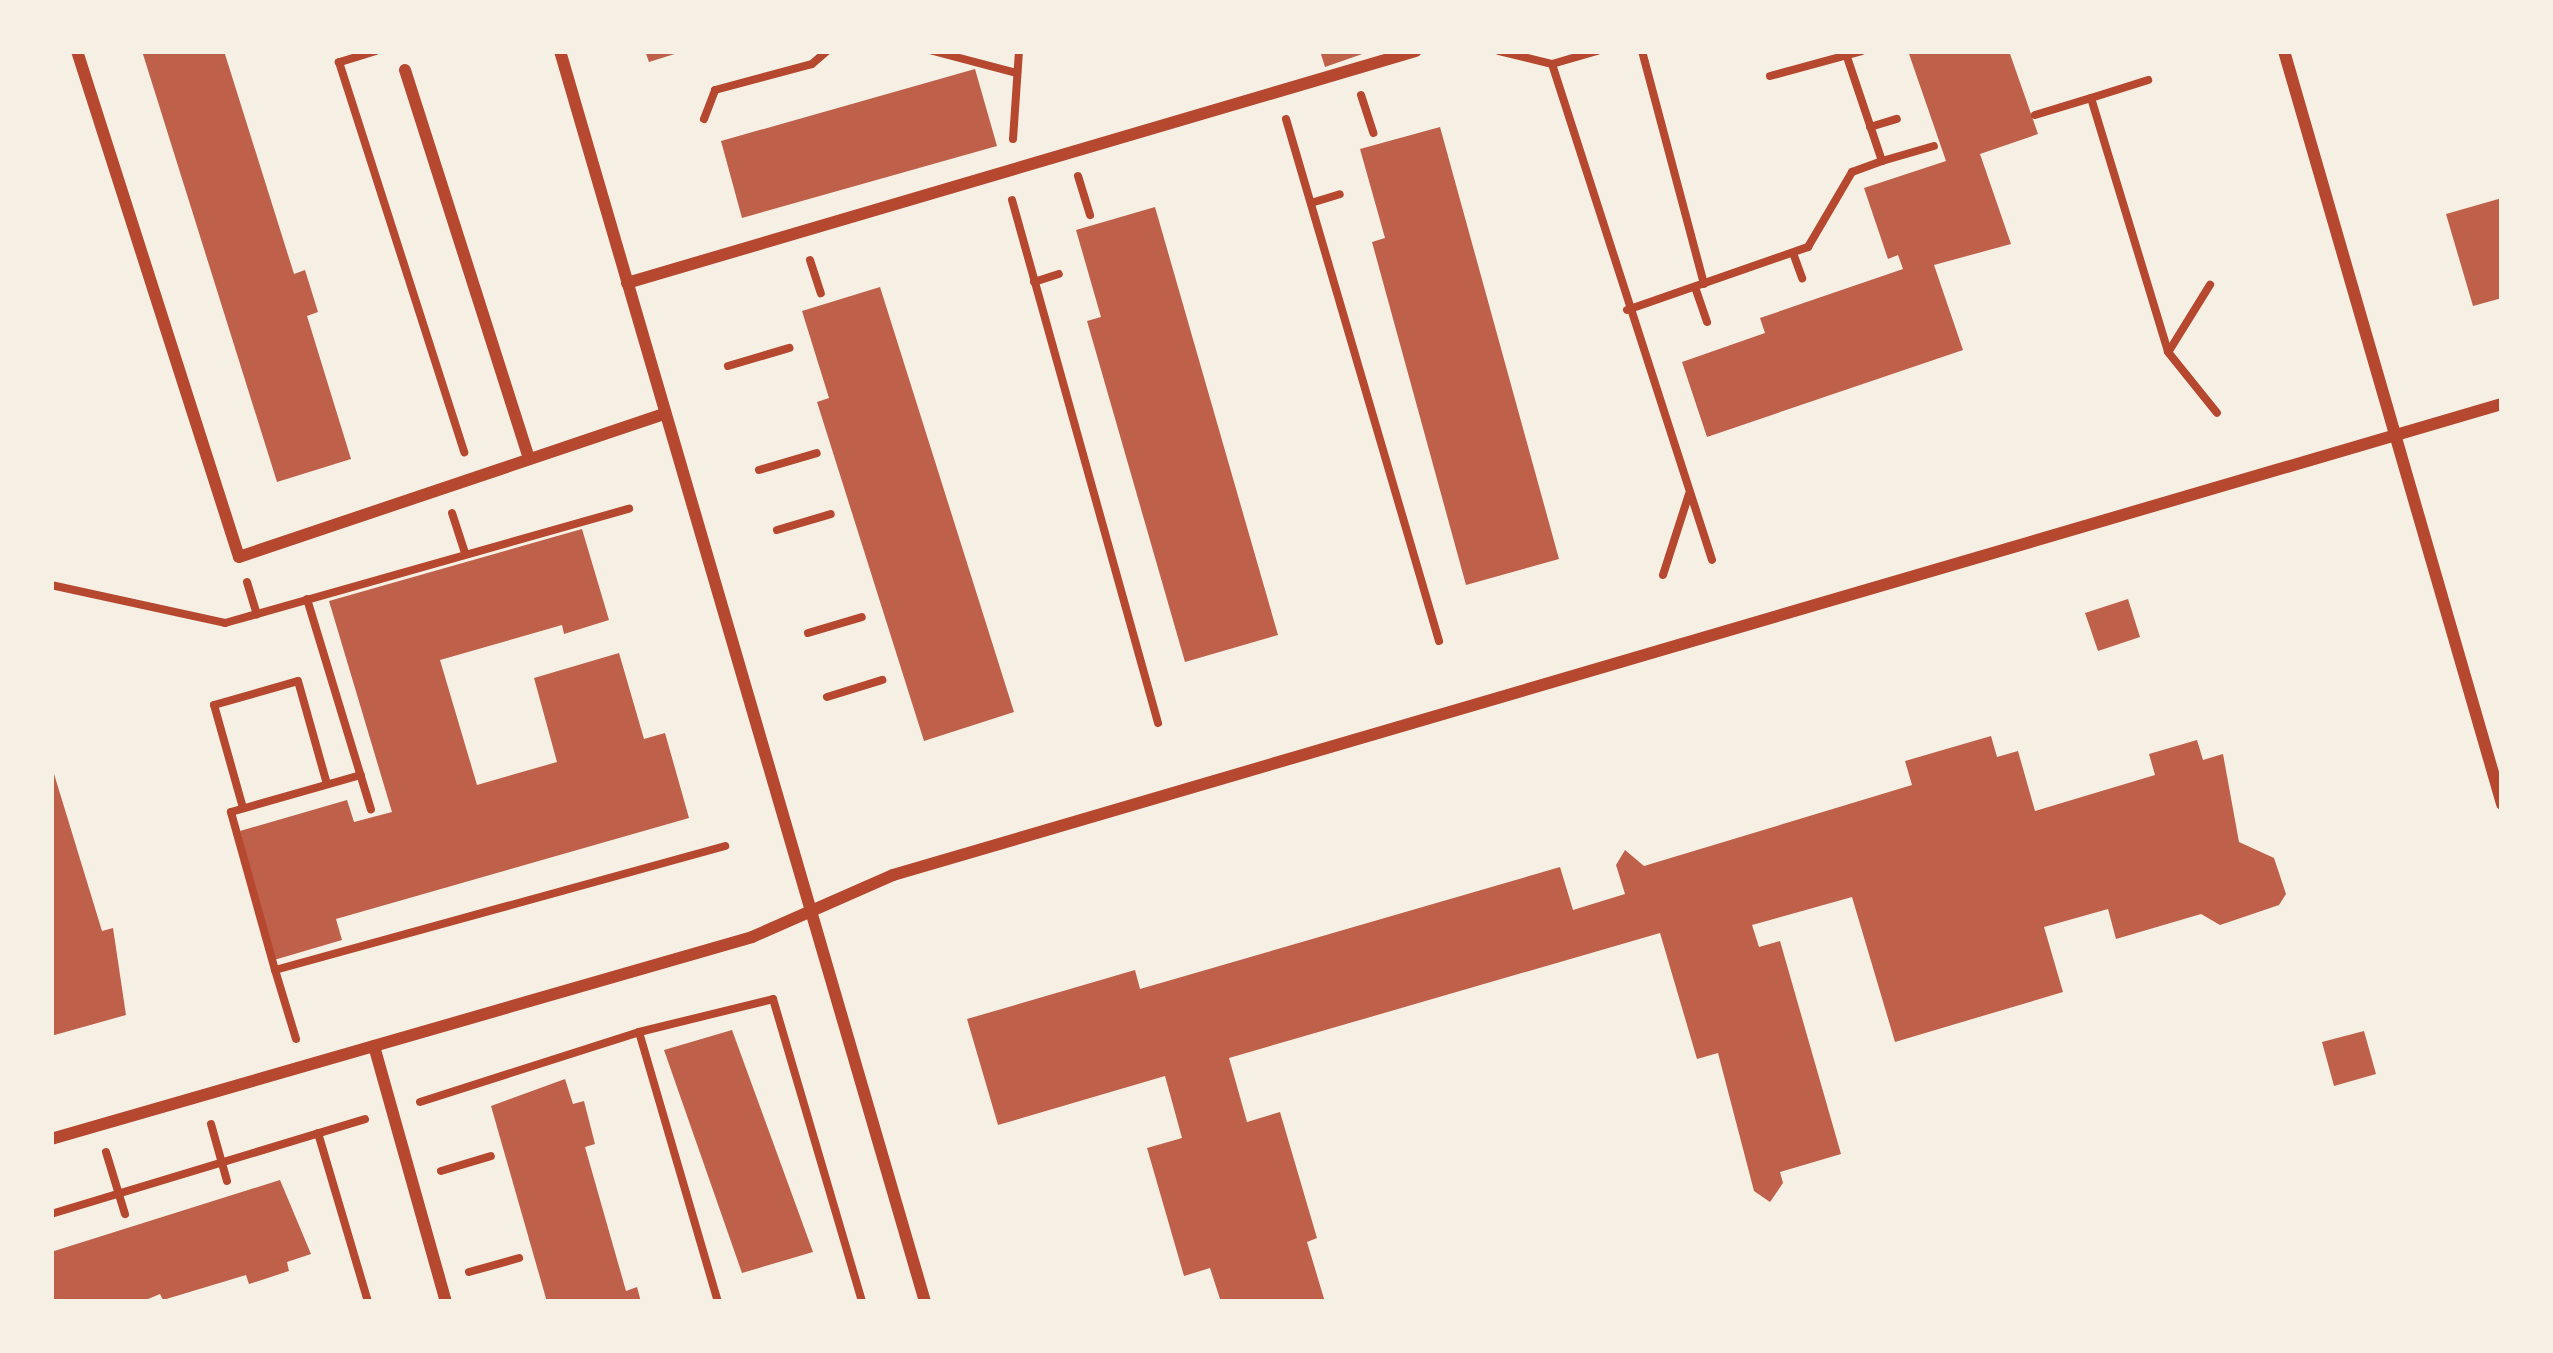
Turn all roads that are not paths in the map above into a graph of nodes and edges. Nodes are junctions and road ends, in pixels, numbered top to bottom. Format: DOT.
graph roads {
  1 [pos="77,51"];
  2 [pos="560,51"];
  3 [pos="1416,51"];
  4 [pos="2284,51"];
  5 [pos="405,70"];
  6 [pos="627,283"];
  7 [pos="2502,404"];
  8 [pos="665,414"];
  9 [pos="2396,435"];
  10 [pos="529,458"];
  11 [pos="2502,804"];
  12 [pos="810,912"];
  13 [pos="374,1046"];
  14 [pos="51,1139"];
  15 [pos="446,1302"];
  16 [pos="925,1302"];
  1 -- 10 [label="street"];
  2 -- 6 [label="street"];
  3 -- 6 [label="street"];
  4 -- 9 [label="street"];
  5 -- 10 [label="street"];
  6 -- 8 [label="street"];
  7 -- 9 [label="street"];
  8 -- 10 [label="street"];
  8 -- 12 [label="street"];
  9 -- 11 [label="street"];
  9 -- 12 [label="street"];
  12 -- 13 [label="street"];
  12 -- 16 [label="street"];
  13 -- 14 [label="street"];
  13 -- 15 [label="street"];
}
